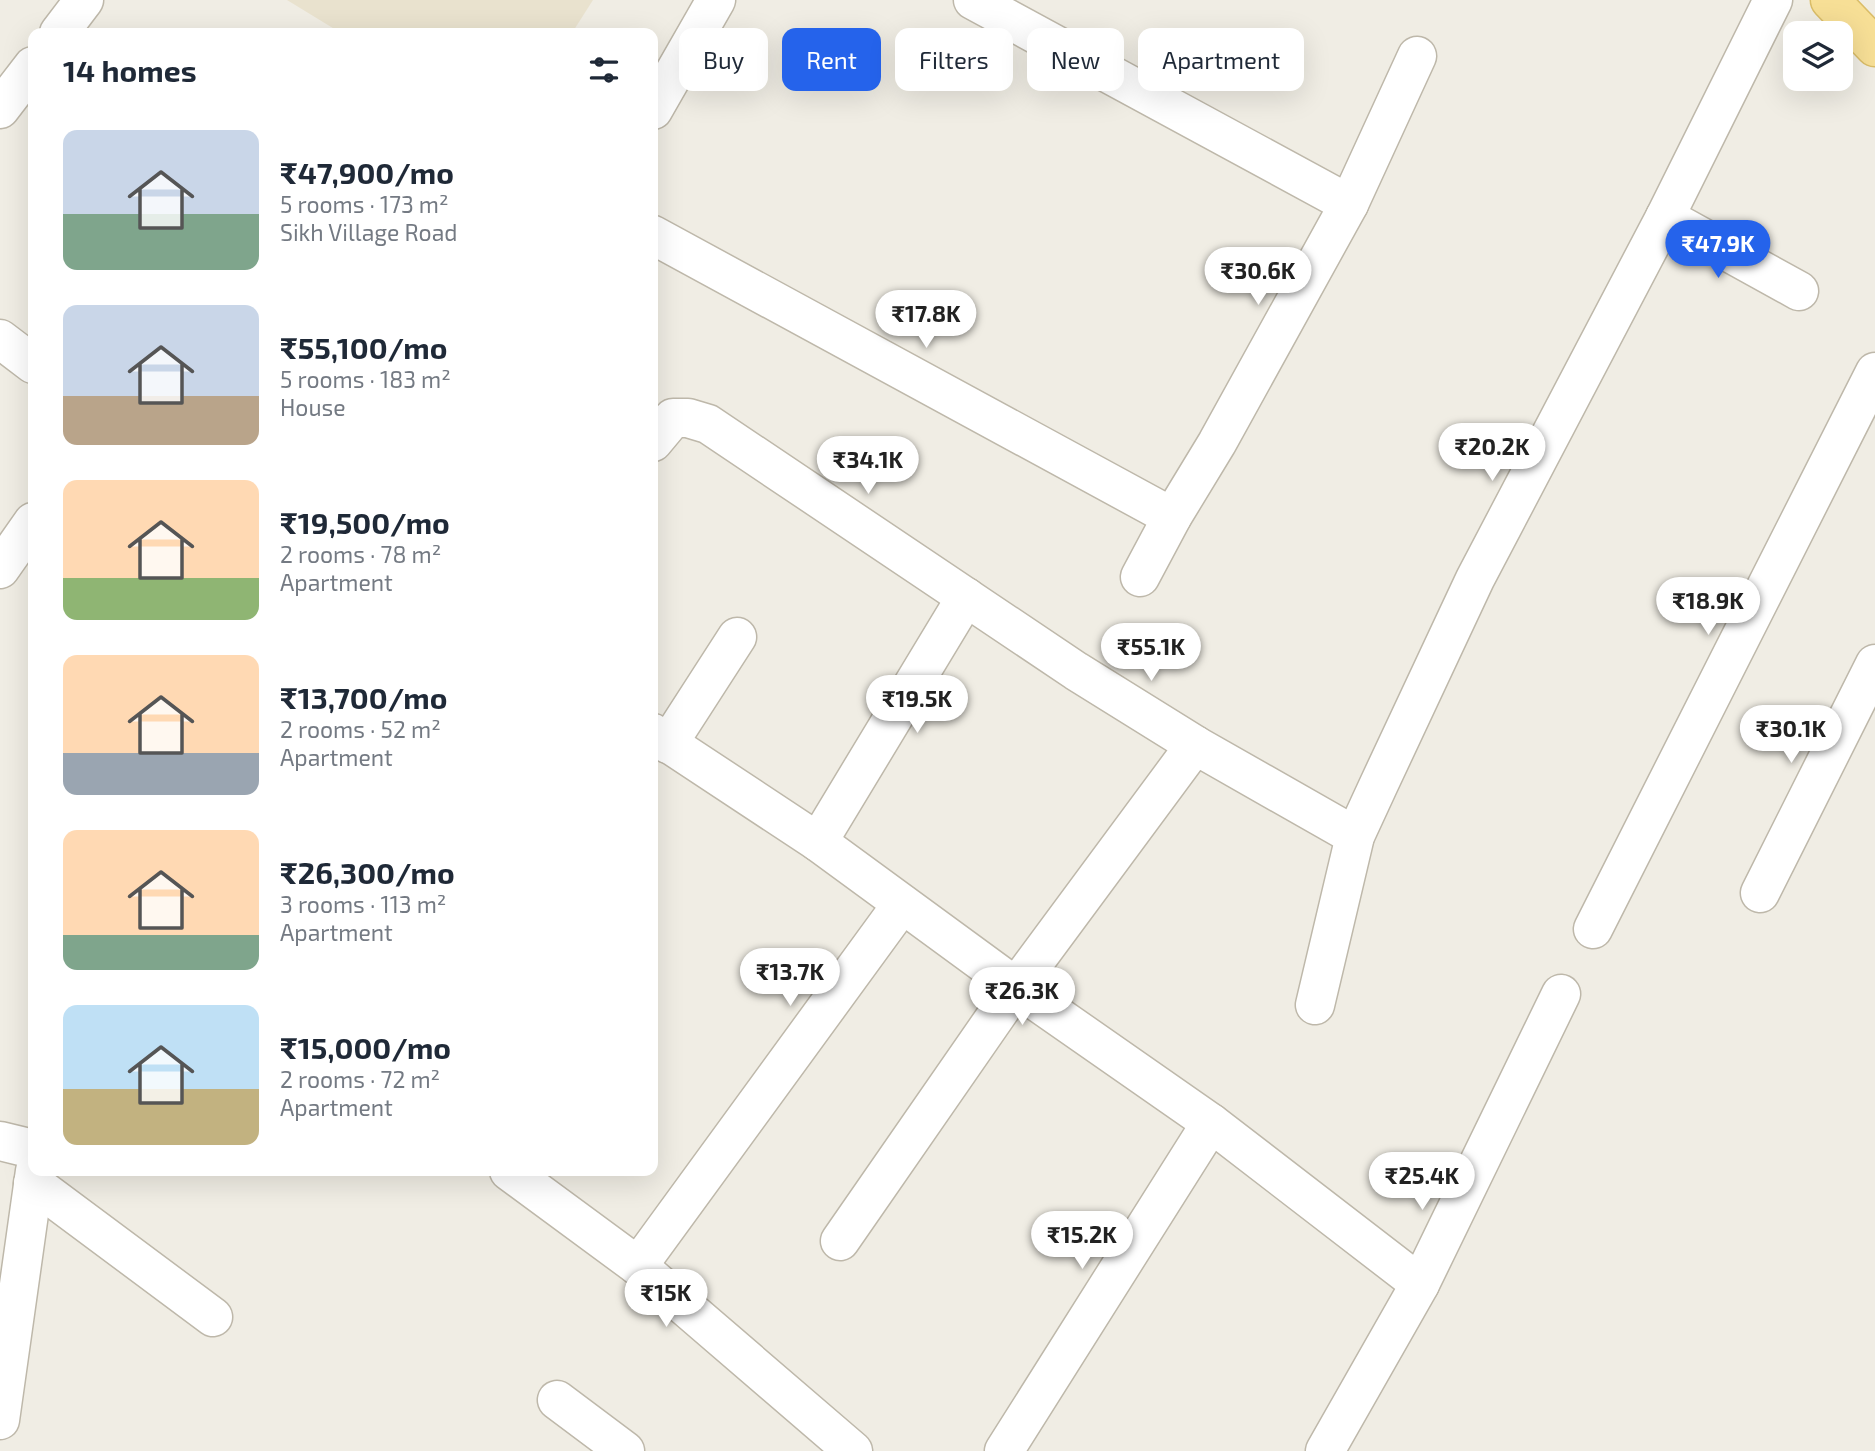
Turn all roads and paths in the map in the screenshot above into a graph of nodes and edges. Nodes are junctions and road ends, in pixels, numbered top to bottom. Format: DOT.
graph roads {
  1 [pos="84,0"];
  2 [pos="716,0"];
  3 [pos="973,0"];
  4 [pos="1773,0"];
  5 [pos="1839,4"];
  6 [pos="62,28"];
  7 [pos="1875,47"];
  8 [pos="1417,56"];
  9 [pos="28,73"];
  10 [pos="658,101"];
  11 [pos="0,109"];
  12 [pos="1349,204"];
  13 [pos="1665,217"];
  14 [pos="658,238"];
  15 [pos="1799,291"];
  16 [pos="0,339"];
  17 [pos="28,360"];
  18 [pos="1875,372"];
  19 [pos="658,436"];
  20 [pos="1171,517"];
  21 [pos="28,529"];
  22 [pos="0,569"];
  23 [pos="1140,577"];
  24 [pos="966,597"];
  25 [pos="737,636"];
  26 [pos="1875,664"];
  27 [pos="660,738"];
  28 [pos="1195,746"];
  29 [pos="1355,836"];
  30 [pos="818,842"];
  31 [pos="1760,893"];
  32 [pos="902,904"];
  33 [pos="1593,929"];
  34 [pos="1016,987"];
  35 [pos="1561,995"];
  36 [pos="1315,1005"];
  37 [pos="1211,1123"];
  38 [pos="0,1141"];
  39 [pos="28,1162"];
  40 [pos="33,1176"];
  41 [pos="45,1176"];
  42 [pos="516,1176"];
  43 [pos="840,1241"];
  44 [pos="638,1266"];
  45 [pos="1420,1284"];
  46 [pos="214,1317"];
  47 [pos="557,1400"];
  48 [pos="0,1420"];
  49 [pos="625,1451"];
  50 [pos="853,1451"];
  51 [pos="1004,1451"];
  52 [pos="1325,1451"];
  1 -- 6 [label="street"];
  2 -- 10 [label="street"];
  3 -- 12 [label="street"];
  4 -- 13 [label="street"];
  5 -- 7 [label="main road"];
  8 -- 12 [label="street"];
  9 -- 11 [label="street"];
  12 -- 20 [label="street"];
  13 -- 15 [label="street"];
  13 -- 29 [label="street"];
  14 -- 20 [label="street"];
  16 -- 17 [label="street"];
  18 -- 33 [label="street"];
  19 -- 24 [label="street"];
  20 -- 23 [label="street"];
  21 -- 22 [label="street"];
  24 -- 28 [label="street"];
  24 -- 30 [label="street"];
  25 -- 27 [label="street"];
  26 -- 31 [label="street"];
  27 -- 30 [label="street"];
  28 -- 29 [label="street"];
  28 -- 34 [label="street"];
  29 -- 36 [label="street"];
  30 -- 32 [label="street"];
  32 -- 34 [label="street"];
  32 -- 44 [label="street"];
  34 -- 37 [label="street"];
  34 -- 43 [label="street"];
  35 -- 45 [label="street"];
  37 -- 45 [label="street"];
  37 -- 51 [label="street"];
  38 -- 39 [label="street"];
  40 -- 48 [label="street"];
  41 -- 46 [label="street"];
  42 -- 44 [label="street"];
  44 -- 50 [label="street"];
  45 -- 52 [label="street"];
  47 -- 49 [label="street"];
}
